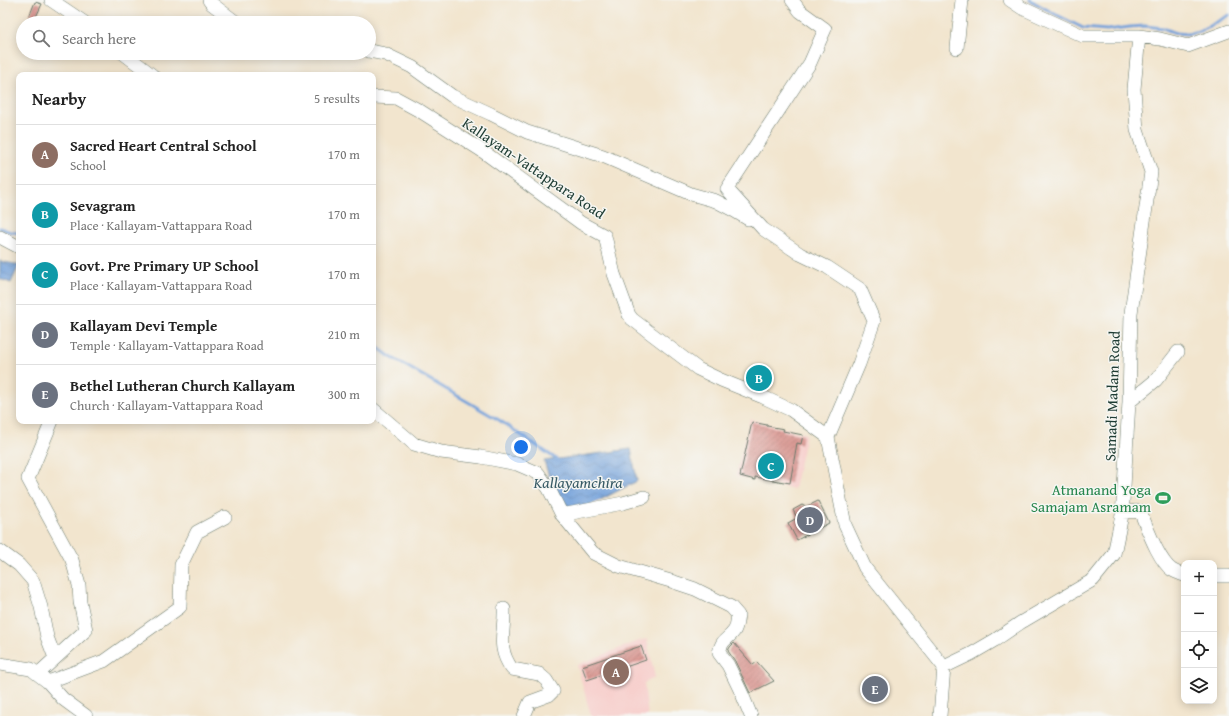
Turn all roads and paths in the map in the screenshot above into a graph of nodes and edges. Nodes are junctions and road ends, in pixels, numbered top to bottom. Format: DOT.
graph roads {
  1 [pos="51,0"];
  2 [pos="209,0"];
  3 [pos="792,0"];
  4 [pos="962,0"];
  5 [pos="1010,0"];
  6 [pos="75,16"];
  7 [pos="228,16"];
  8 [pos="1229,31"];
  9 [pos="1139,36"];
  10 [pos="957,48"];
  11 [pos="376,52"];
  12 [pos="133,60"];
  13 [pos="148,72"];
  14 [pos="376,97"];
  15 [pos="763,229"];
  16 [pos="0,237"];
  17 [pos="16,245"];
  18 [pos="1178,352"];
  19 [pos="1129,402"];
  20 [pos="376,412"];
  21 [pos="51,424"];
  22 [pos="828,437"];
  23 [pos="644,497"];
  24 [pos="1122,512"];
  25 [pos="562,515"];
  26 [pos="225,517"];
  27 [pos="0,551"];
  28 [pos="1181,574"];
  29 [pos="1217,576"];
  30 [pos="1229,576"];
  31 [pos="504,609"];
  32 [pos="55,658"];
  33 [pos="0,664"];
  34 [pos="944,667"];
  35 [pos="38,674"];
  36 [pos="48,682"];
  37 [pos="86,716"];
  38 [pos="524,716"];
  39 [pos="751,716"];
  40 [pos="940,716"];
  1 -- 6 [label="street"];
  2 -- 7 [label="street"];
  3 -- 15 [label="street"];
  4 -- 10 [label="street"];
  5 -- 9 [label="street"];
  8 -- 9 [label="street"];
  9 -- 19 [label="street, Samadi Madam Road"];
  11 -- 15 [label="street"];
  12 -- 13 [label="street"];
  14 -- 22 [label="street, Kallayam-Vattappara Road"];
  15 -- 22 [label="street"];
  16 -- 17 [label="street"];
  18 -- 19 [label="street"];
  19 -- 24 [label="street, Samadi Madam Road"];
  20 -- 25 [label="street"];
  21 -- 32 [label="street"];
  22 -- 34 [label="street"];
  23 -- 25 [label="street"];
  24 -- 28 [label="street"];
  24 -- 34 [label="street, Samadi Madam Road"];
  25 -- 39 [label="street"];
  26 -- 36 [label="street"];
  27 -- 32 [label="street"];
  29 -- 30 [label="street"];
  31 -- 38 [label="street"];
  32 -- 35 [label="street"];
  33 -- 35 [label="street"];
  34 -- 40 [label="street"];
  35 -- 36 [label="street"];
  36 -- 37 [label="street"];
}
